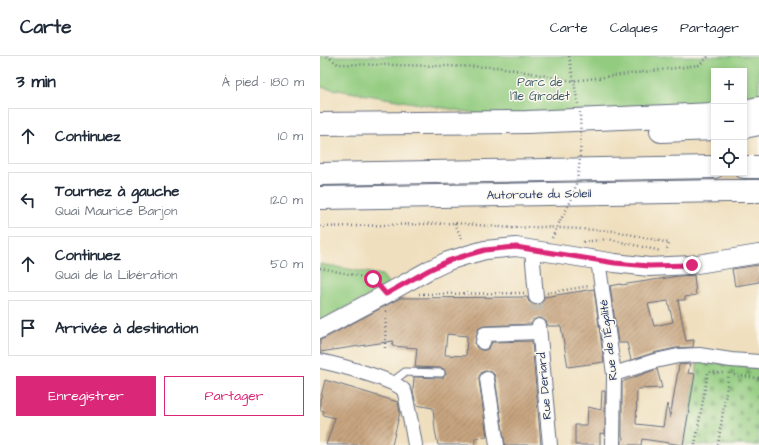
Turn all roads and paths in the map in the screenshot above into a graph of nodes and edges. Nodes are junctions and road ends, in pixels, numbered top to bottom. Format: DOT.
graph roads {
  1 [pos="327,56"];
  2 [pos="569,56"];
  3 [pos="709,56"];
  4 [pos="573,81"];
  5 [pos="759,108"];
  6 [pos="747,110"];
  7 [pos="711,114"];
  8 [pos="320,124"];
  9 [pos="759,124"];
  10 [pos="747,126"];
  11 [pos="711,129"];
  12 [pos="320,138"];
  13 [pos="711,167"];
  14 [pos="747,167"];
  15 [pos="759,167"];
  16 [pos="320,174"];
  17 [pos="759,191"];
  18 [pos="320,198"];
  19 [pos="455,223"];
  20 [pos="320,227"];
  21 [pos="551,239"];
  22 [pos="578,242"];
  23 [pos="532,250"];
  24 [pos="759,254"];
  25 [pos="467,255"];
  26 [pos="598,260"];
  27 [pos="320,268"];
  28 [pos="602,284"];
  29 [pos="386,294"];
  30 [pos="418,294"];
  31 [pos="536,295"];
  32 [pos="320,328"];
  33 [pos="483,342"];
  34 [pos="385,348"];
  35 [pos="320,361"];
  36 [pos="759,362"];
  37 [pos="730,370"];
  38 [pos="708,372"];
  39 [pos="441,373"];
  40 [pos="614,374"];
  41 [pos="487,379"];
  42 [pos="392,382"];
  43 [pos="415,445"];
  44 [pos="497,445"];
  45 [pos="550,445"];
  46 [pos="613,445"];
  47 [pos="695,445"];
  48 [pos="718,445"];
  1 -- 4 [label="path"];
  2 -- 4 [label="path"];
  3 -- 4 [label="path"];
  4 -- 21 [label="path, bridge"];
  5 -- 6 [label="main road"];
  7 -- 8 [label="main road"];
  9 -- 10 [label="main road"];
  11 -- 12 [label="main road"];
  13 -- 16 [label="main road, Autoroute du Soleil"];
  14 -- 15 [label="main road"];
  17 -- 18 [label="main road, Autoroute du Soleil"];
  19 -- 20 [label="path"];
  19 -- 22 [label="path"];
  19 -- 25 [label="path"];
  23 -- 25 [label="street"];
  23 -- 26 [label="street"];
  23 -- 31 [label="street"];
  24 -- 26 [label="street"];
  25 -- 29 [label="street"];
  26 -- 28 [label="street, Rue de l'Égalité"];
  27 -- 29 [label="path"];
  28 -- 31 [label="path"];
  28 -- 40 [label="street, Rue de l'Égalité"];
  29 -- 32 [label="street"];
  29 -- 34 [label="path"];
  30 -- 31 [label="path"];
  33 -- 45 [label="street, Rue Deriard"];
  35 -- 42 [label="street"];
  36 -- 40 [label="street"];
  37 -- 48 [label="path"];
  38 -- 47 [label="path"];
  39 -- 42 [label="lane"];
  40 -- 46 [label="street, Rue de l'Égalité"];
  41 -- 44 [label="street"];
  42 -- 43 [label="street"];
}
